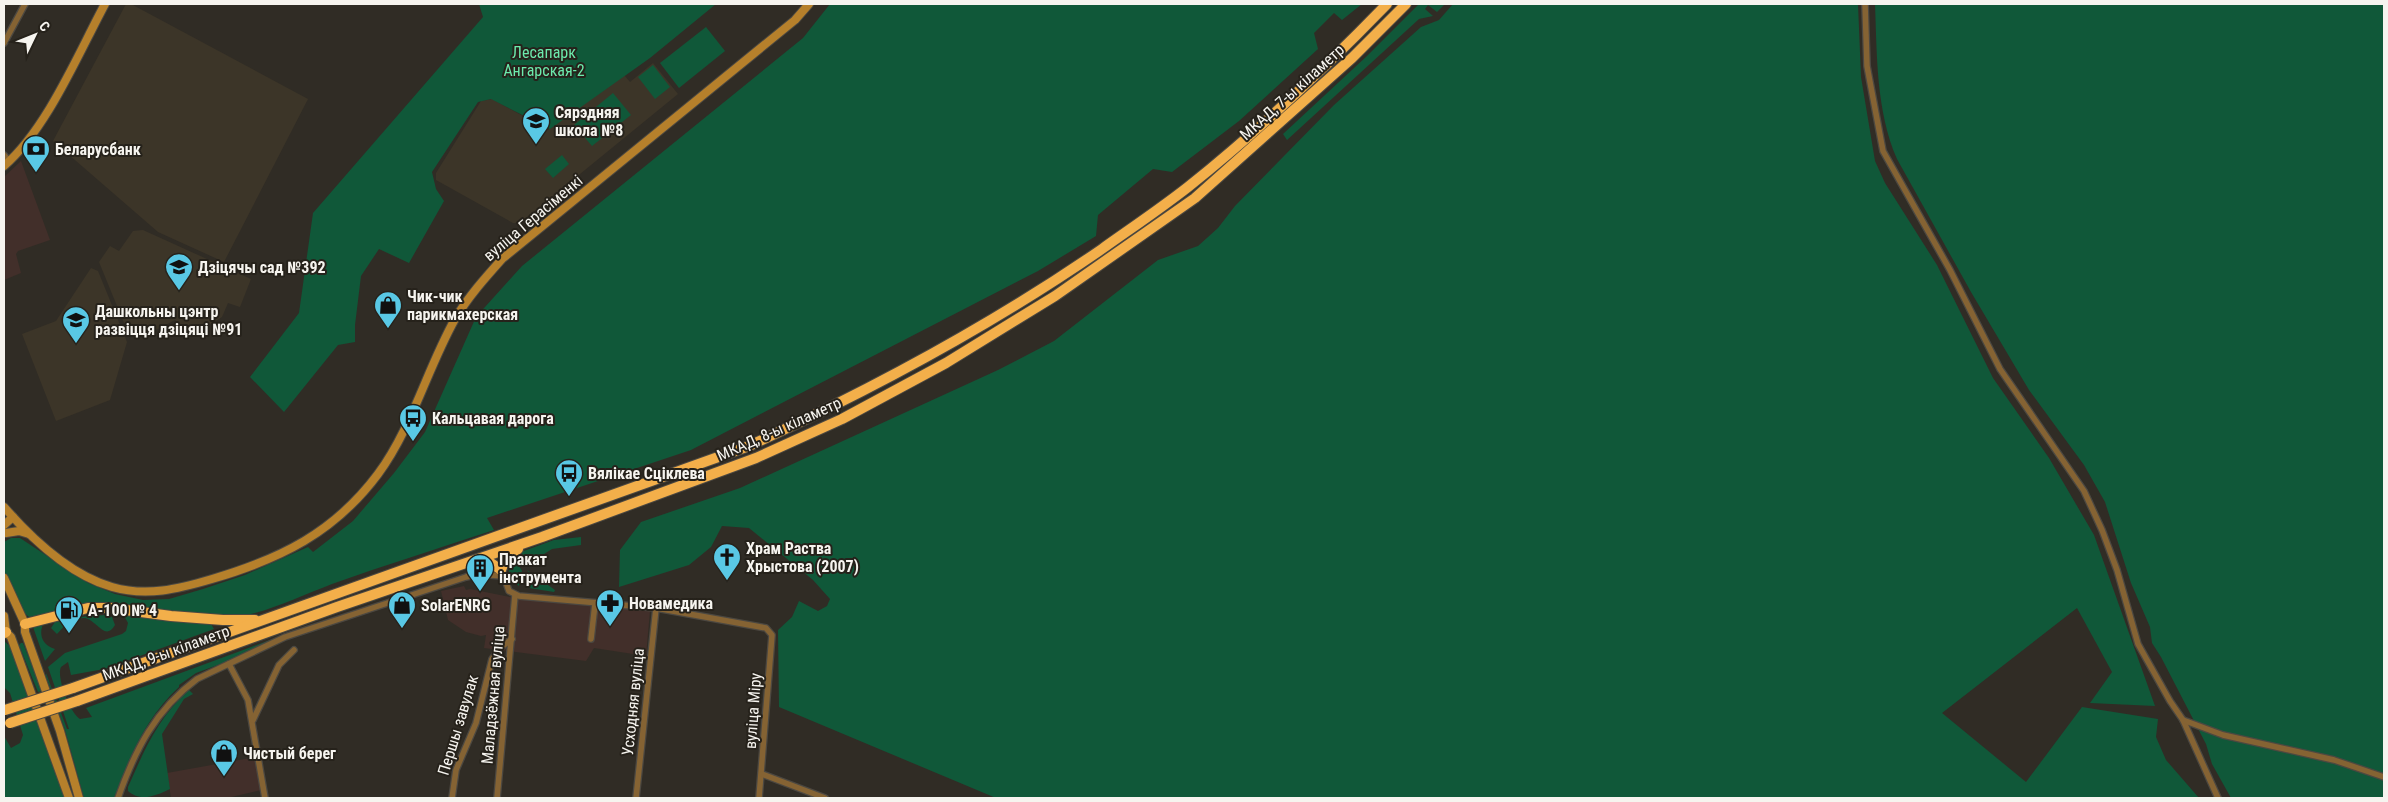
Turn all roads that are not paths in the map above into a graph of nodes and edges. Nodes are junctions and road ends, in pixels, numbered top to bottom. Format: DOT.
graph roads {
  1 [pos="25,4"];
  2 [pos="105,4"];
  3 [pos="809,4"];
  4 [pos="1387,4"];
  5 [pos="1406,4"];
  6 [pos="1865,4"];
  7 [pos="4,43"];
  8 [pos="5,161"];
  9 [pos="1186,188"];
  10 [pos="1195,198"];
  11 [pos="4,507"];
  12 [pos="14,518"];
  13 [pos="5,531"];
  14 [pos="29,534"];
  15 [pos="542,537"];
  16 [pos="470,562"];
  17 [pos="502,573"];
  18 [pos="4,578"];
  19 [pos="332,594"];
  20 [pos="515,595"];
  21 [pos="595,604"];
  22 [pos="337,607"];
  23 [pos="656,608"];
  24 [pos="263,620"];
  25 [pos="23,625"];
  26 [pos="6,628"];
  27 [pos="591,638"];
  28 [pos="512,639"];
  29 [pos="294,650"];
  30 [pos="229,664"];
  31 [pos="4,710"];
  32 [pos="253,720"];
  33 [pos="2183,720"];
  34 [pos="7,724"];
  35 [pos="762,774"];
  36 [pos="2384,777"];
  37 [pos="79,796"];
  38 [pos="68,798"];
  39 [pos="118,798"];
  40 [pos="265,798"];
  41 [pos="452,798"];
  42 [pos="497,798"];
  43 [pos="636,798"];
  44 [pos="759,798"];
  45 [pos="825,798"];
  46 [pos="2218,798"];
  1 -- 7 [label="street"];
  2 -- 8 [label="street"];
  3 -- 14 [label="street, вуліца Герасіменкі"];
  4 -- 9 [label="highway, МКАД, 7-ы кіламетр"];
  5 -- 10 [label="highway, МКАД, 7-ы кіламетр"];
  6 -- 33 [label="street"];
  9 -- 19 [label="highway, МКАД, 8-ы кіламетр"];
  10 -- 15 [label="highway, МКАД, 8-ы кіламетр"];
  11 -- 12 [label="street, вуліца Герасіменкі"];
  12 -- 13 [label="street"];
  12 -- 14 [label="street, вуліца Герасіменкі"];
  13 -- 14 [label="street"];
  15 -- 16 [label="highway, МКАД, 8-ы кіламетр"];
  15 -- 17 [label="highway"];
  16 -- 17 [label="highway"];
  16 -- 22 [label="highway, МКАД, 8-ы кіламетр"];
  17 -- 20 [label="street"];
  17 -- 30 [label="street"];
  18 -- 25 [label="street"];
  19 -- 24 [label="highway, МКАД, 9-ы кіламетр"];
  20 -- 21 [label="street"];
  20 -- 28 [label="street, Маладзёжная вуліца"];
  21 -- 23 [label="street"];
  21 -- 27 [label="street"];
  22 -- 34 [label="highway, МКАД, 9-ы кіламетр, bridge"];
  23 -- 35 [label="street, вуліца Міру"];
  23 -- 43 [label="street, Усходняя вуліца"];
  24 -- 25 [label="highway"];
  24 -- 31 [label="highway, МКАД, 9-ы кіламетр, bridge"];
  25 -- 26 [label="street"];
  25 -- 26 [label="street"];
  25 -- 37 [label="street"];
  26 -- 38 [label="street"];
  28 -- 41 [label="street, Першы завулак"];
  28 -- 42 [label="street, Маладзёжная вуліца"];
  29 -- 32 [label="street"];
  30 -- 32 [label="street"];
  30 -- 39 [label="street"];
  32 -- 40 [label="street"];
  33 -- 36 [label="street"];
  33 -- 46 [label="street"];
  35 -- 44 [label="street, вуліца Міру"];
  35 -- 45 [label="street"];
}
